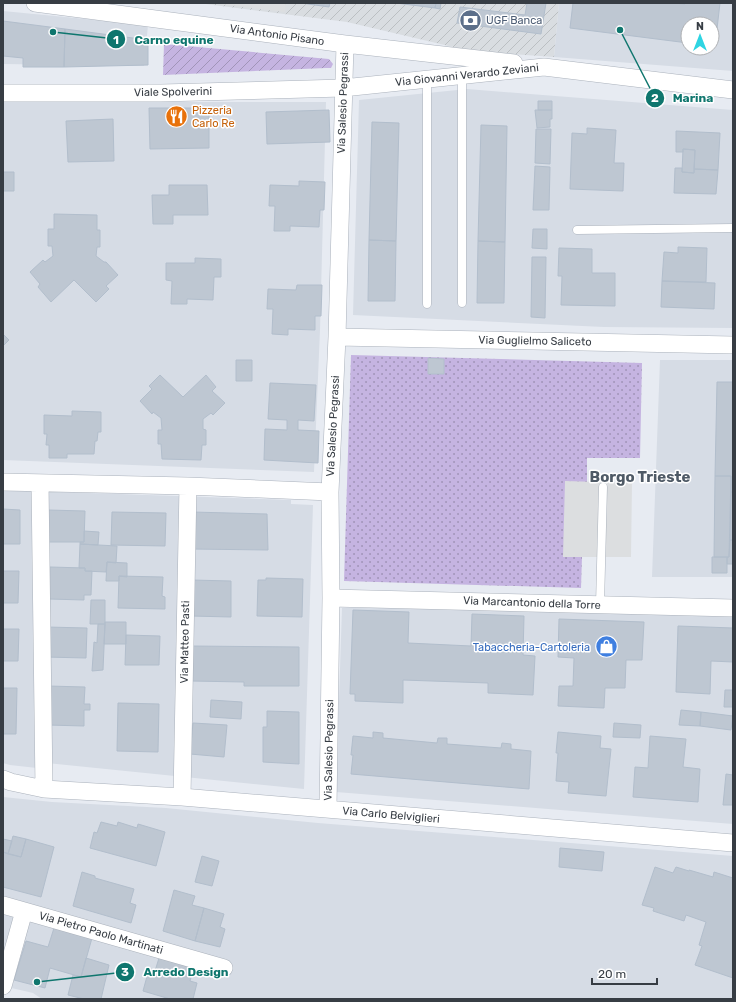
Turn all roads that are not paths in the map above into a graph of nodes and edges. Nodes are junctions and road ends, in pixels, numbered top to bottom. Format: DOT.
graph roads {
  1 [pos="35,3"];
  2 [pos="345,44"];
  3 [pos="544,67"];
  4 [pos="462,75"];
  5 [pos="427,79"];
  6 [pos="343,88"];
  7 [pos="733,90"];
  8 [pos="3,93"];
  9 [pos="733,228"];
  10 [pos="577,230"];
  11 [pos="462,303"];
  12 [pos="427,304"];
  13 [pos="337,337"];
  14 [pos="733,345"];
  15 [pos="3,482"];
  16 [pos="40,483"];
  17 [pos="188,486"];
  18 [pos="603,487"];
  19 [pos="330,492"];
  20 [pos="331,598"];
  21 [pos="600,605"];
  22 [pos="733,608"];
  23 [pos="3,779"];
  24 [pos="44,790"];
  25 [pos="182,797"];
  26 [pos="328,809"];
  27 [pos="733,843"];
  28 [pos="3,905"];
  29 [pos="24,911"];
  30 [pos="224,968"];
  31 [pos="3,986"];
  1 -- 2 [label="street, Via Antonio Pisano"];
  2 -- 3 [label="street, Via Antonio Pisano"];
  2 -- 6 [label="street, Via Salesio Pegrassi"];
  3 -- 4 [label="street, Via Giovanni Verardo Zeviani"];
  3 -- 7 [label="street, Via Giovanni Verardo Zeviani"];
  4 -- 5 [label="street, Via Giovanni Verardo Zeviani"];
  4 -- 11 [label="lane"];
  5 -- 6 [label="street, Via Giovanni Verardo Zeviani"];
  5 -- 12 [label="lane"];
  6 -- 8 [label="street, Viale Spolverini"];
  6 -- 13 [label="street, Via Salesio Pegrassi"];
  9 -- 10 [label="lane"];
  13 -- 14 [label="street, Via Guglielmo Saliceto"];
  13 -- 19 [label="street, Via Salesio Pegrassi"];
  15 -- 16 [label="street"];
  16 -- 17 [label="street"];
  16 -- 24 [label="street"];
  17 -- 19 [label="street"];
  17 -- 25 [label="street, Via Matteo Pasti"];
  18 -- 21 [label="lane"];
  19 -- 20 [label="street, Via Salesio Pegrassi"];
  20 -- 21 [label="street, Via Marcantonio della Torre"];
  20 -- 26 [label="street, Via Salesio Pegrassi"];
  21 -- 22 [label="street, Via Marcantonio della Torre"];
  23 -- 24 [label="street, Via Carlo Belviglieri"];
  24 -- 25 [label="street, Via Carlo Belviglieri"];
  25 -- 26 [label="street, Via Carlo Belviglieri"];
  26 -- 27 [label="street, Via Carlo Belviglieri"];
  28 -- 29 [label="street, Via Pietro Paolo Martinati"];
  29 -- 30 [label="street, Via Pietro Paolo Martinati"];
  29 -- 31 [label="street, Via Pietro Paolo Martinati"];
}
